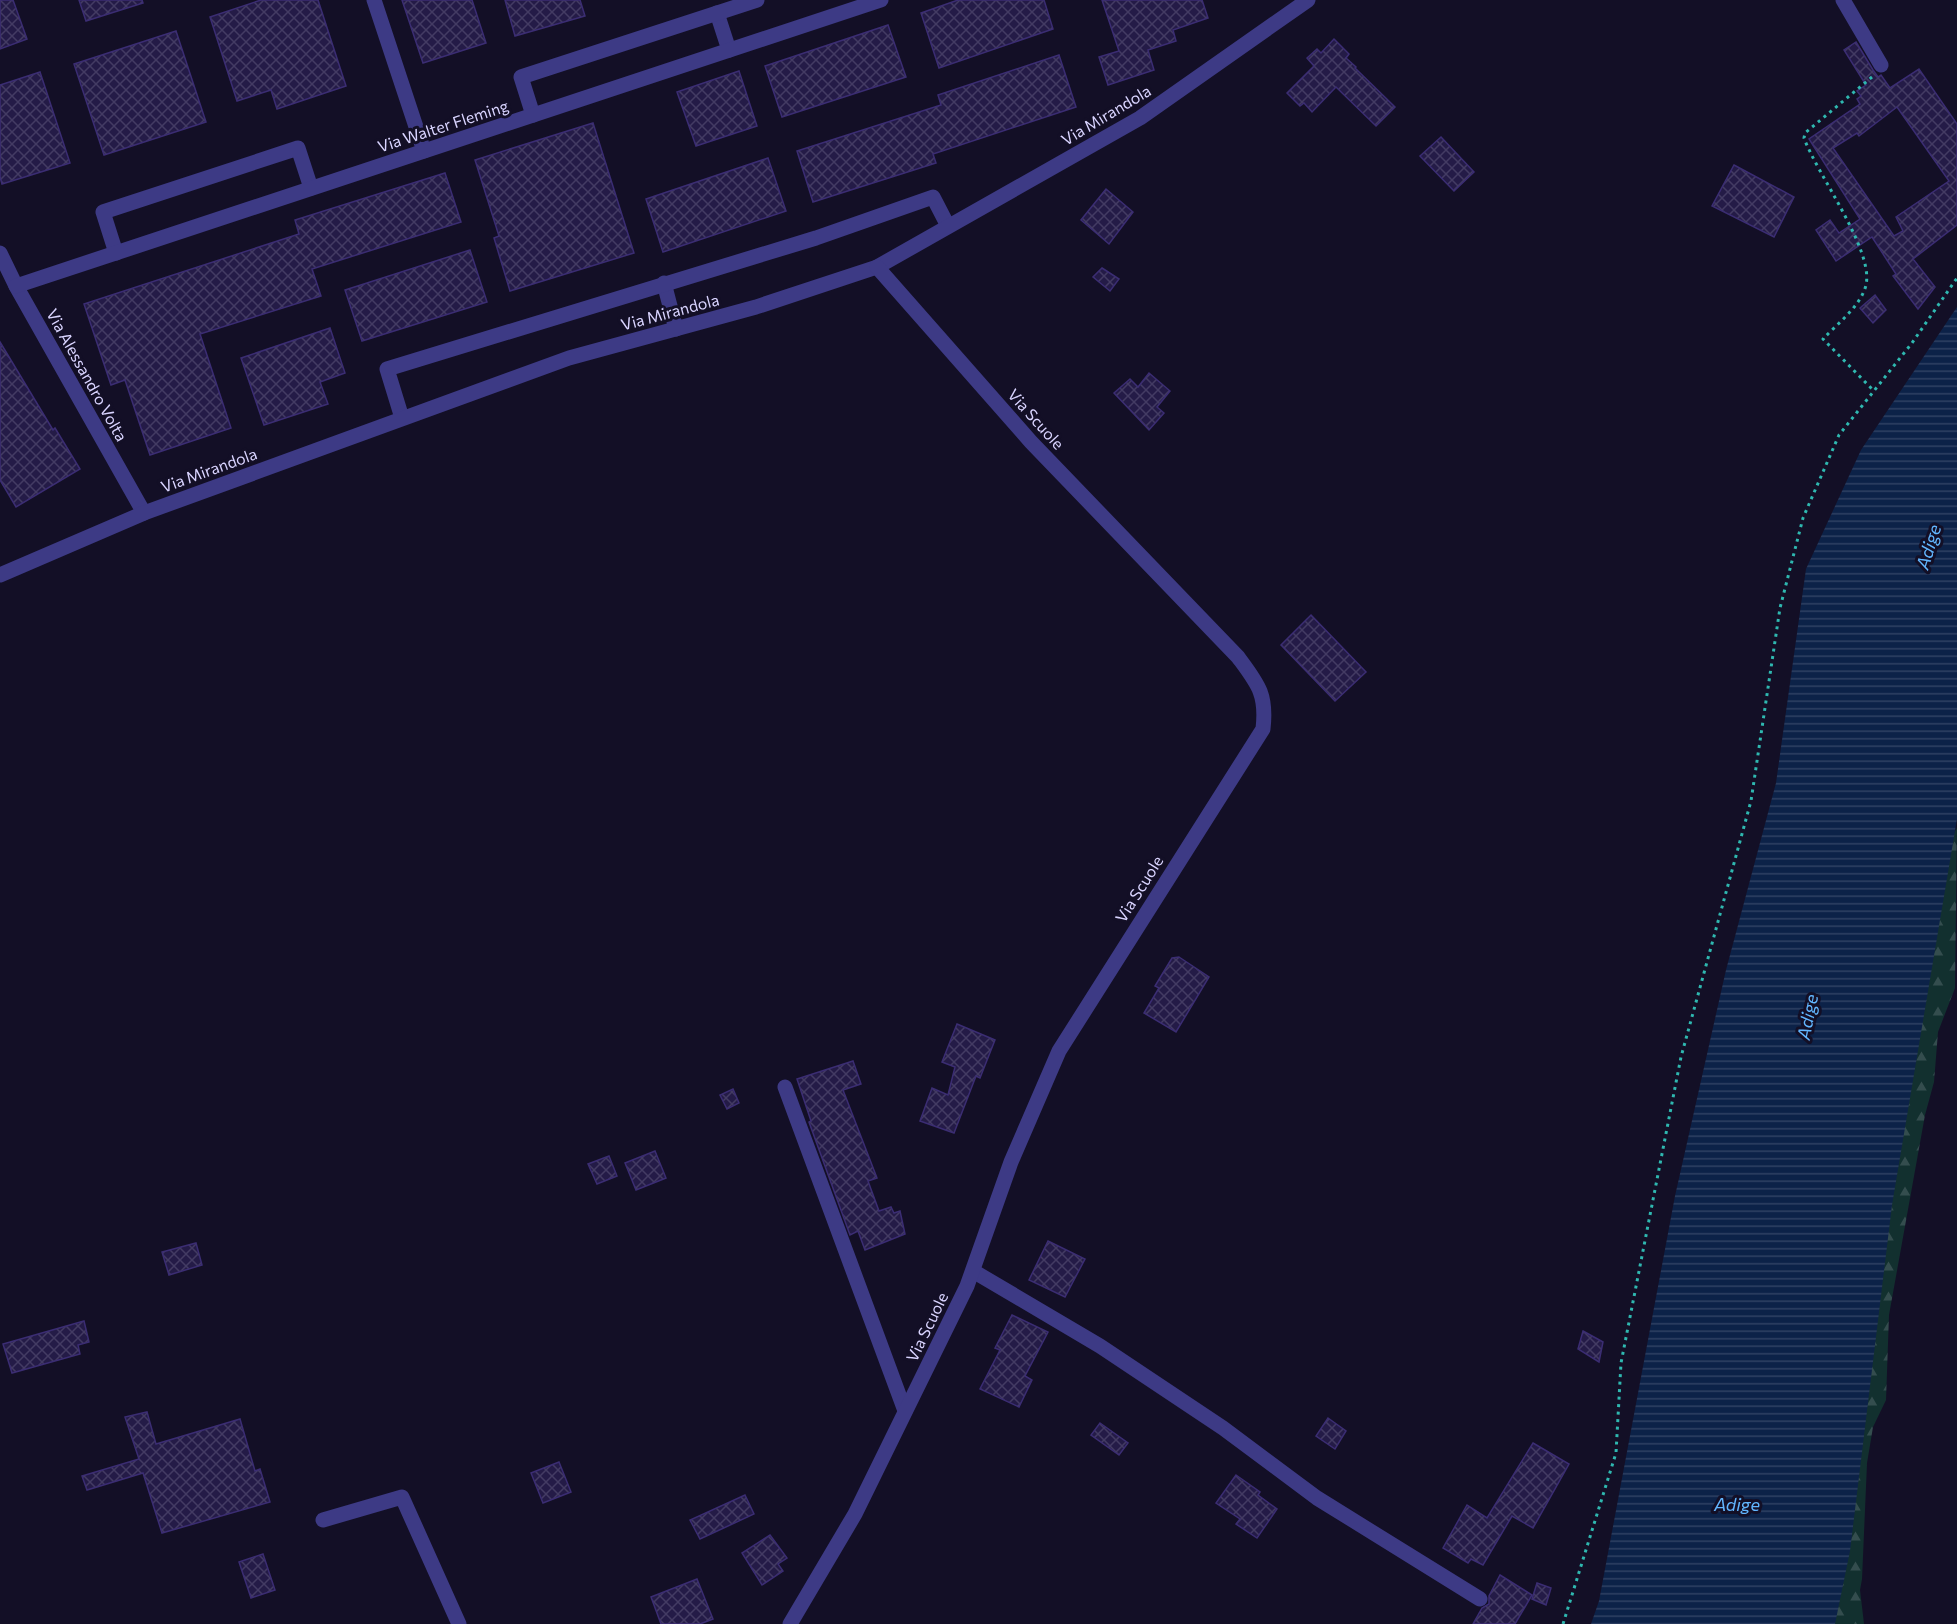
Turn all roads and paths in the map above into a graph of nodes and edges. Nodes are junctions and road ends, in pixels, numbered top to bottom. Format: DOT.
graph roads {
  1 [pos="374,0"];
  2 [pos="757,0"];
  3 [pos="881,0"];
  4 [pos="1308,0"];
  5 [pos="1843,0"];
  6 [pos="717,13"];
  7 [pos="729,50"];
  8 [pos="1881,65"];
  9 [pos="533,115"];
  10 [pos="424,151"];
  11 [pos="311,188"];
  12 [pos="948,226"];
  13 [pos="0,253"];
  14 [pos="116,253"];
  15 [pos="877,267"];
  16 [pos="1957,278"];
  17 [pos="664,283"];
  18 [pos="16,286"];
  19 [pos="676,329"];
  20 [pos="1874,391"];
  21 [pos="402,418"];
  22 [pos="144,513"];
  23 [pos="0,575"];
  24 [pos="785,1087"];
  25 [pos="973,1271"];
  26 [pos="905,1411"];
  27 [pos="323,1520"];
  28 [pos="1480,1599"];
  29 [pos="459,1624"];
  30 [pos="790,1624"];
  31 [pos="1563,1624"];
  1 -- 10 [label="street"];
  2 -- 6 [label="street"];
  3 -- 7 [label="street, Via Walter Fleming"];
  4 -- 12 [label="street, Via Mirandola"];
  5 -- 8 [label="street"];
  6 -- 7 [label="street"];
  6 -- 9 [label="street"];
  7 -- 9 [label="street, Via Walter Fleming"];
  8 -- 20 [label="path"];
  9 -- 10 [label="street, Via Walter Fleming"];
  10 -- 11 [label="street, Via Walter Fleming"];
  11 -- 14 [label="street, Via Walter Fleming"];
  11 -- 14 [label="street"];
  12 -- 15 [label="street, Via Mirandola"];
  12 -- 17 [label="street"];
  13 -- 18 [label="street, Via Alessandro Volta"];
  14 -- 18 [label="street, Via Walter Fleming"];
  15 -- 19 [label="street, Via Mirandola"];
  15 -- 25 [label="street, Via Scuole"];
  16 -- 20 [label="path"];
  17 -- 19 [label="street"];
  17 -- 21 [label="street"];
  18 -- 22 [label="street, Via Alessandro Volta"];
  19 -- 21 [label="street, Via Mirandola"];
  20 -- 31 [label="path"];
  21 -- 22 [label="street, Via Mirandola"];
  22 -- 23 [label="street, Via Mirandola"];
  24 -- 26 [label="street"];
  25 -- 26 [label="street, Via Scuole"];
  25 -- 28 [label="street"];
  26 -- 30 [label="street, Via Scuole"];
  27 -- 29 [label="street"];
}
